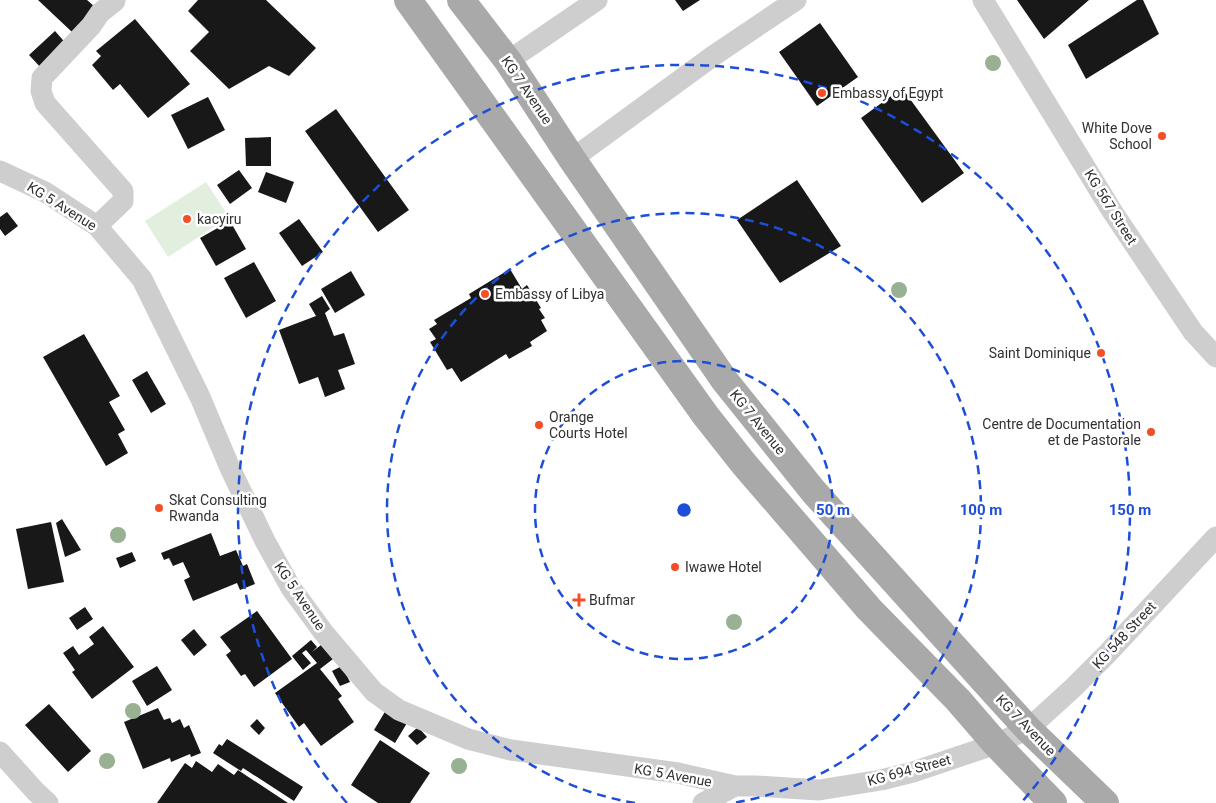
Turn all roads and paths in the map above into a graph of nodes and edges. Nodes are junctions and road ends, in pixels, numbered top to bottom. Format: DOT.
graph roads {
  1 [pos="408,0"];
  2 [pos="461,0"];
  3 [pos="597,0"];
  4 [pos="796,0"];
  5 [pos="983,0"];
  6 [pos="115,1"];
  7 [pos="508,60"];
  8 [pos="572,159"];
  9 [pos="0,170"];
  10 [pos="97,226"];
  11 [pos="1216,357"];
  12 [pos="1216,537"];
  13 [pos="1028,729"];
  14 [pos="996,744"];
  15 [pos="0,752"];
  16 [pos="735,786"];
  17 [pos="757,794"];
  18 [pos="48,803"];
  19 [pos="702,803"];
  20 [pos="1053,803"];
  21 [pos="1105,803"];
  1 -- 14 [label="main road"];
  2 -- 7 [label="main road, KG 7 Avenue"];
  3 -- 7 [label="street"];
  4 -- 8 [label="street"];
  5 -- 11 [label="street, KG 567 Street"];
  6 -- 10 [label="street"];
  7 -- 8 [label="main road, KG 7 Avenue"];
  8 -- 13 [label="main road, KG 7 Avenue"];
  9 -- 10 [label="street, KG 5 Avenue"];
  10 -- 16 [label="street, KG 5 Avenue"];
  12 -- 13 [label="street, KG 548 Street"];
  13 -- 14 [label="street, KG 694 Street"];
  13 -- 21 [label="main road, KG 7 Avenue"];
  14 -- 17 [label="street, KG 694 Street"];
  14 -- 20 [label="main road"];
  15 -- 18 [label="street"];
  16 -- 17 [label="street, KG 5 Avenue"];
  16 -- 19 [label="street"];
}
